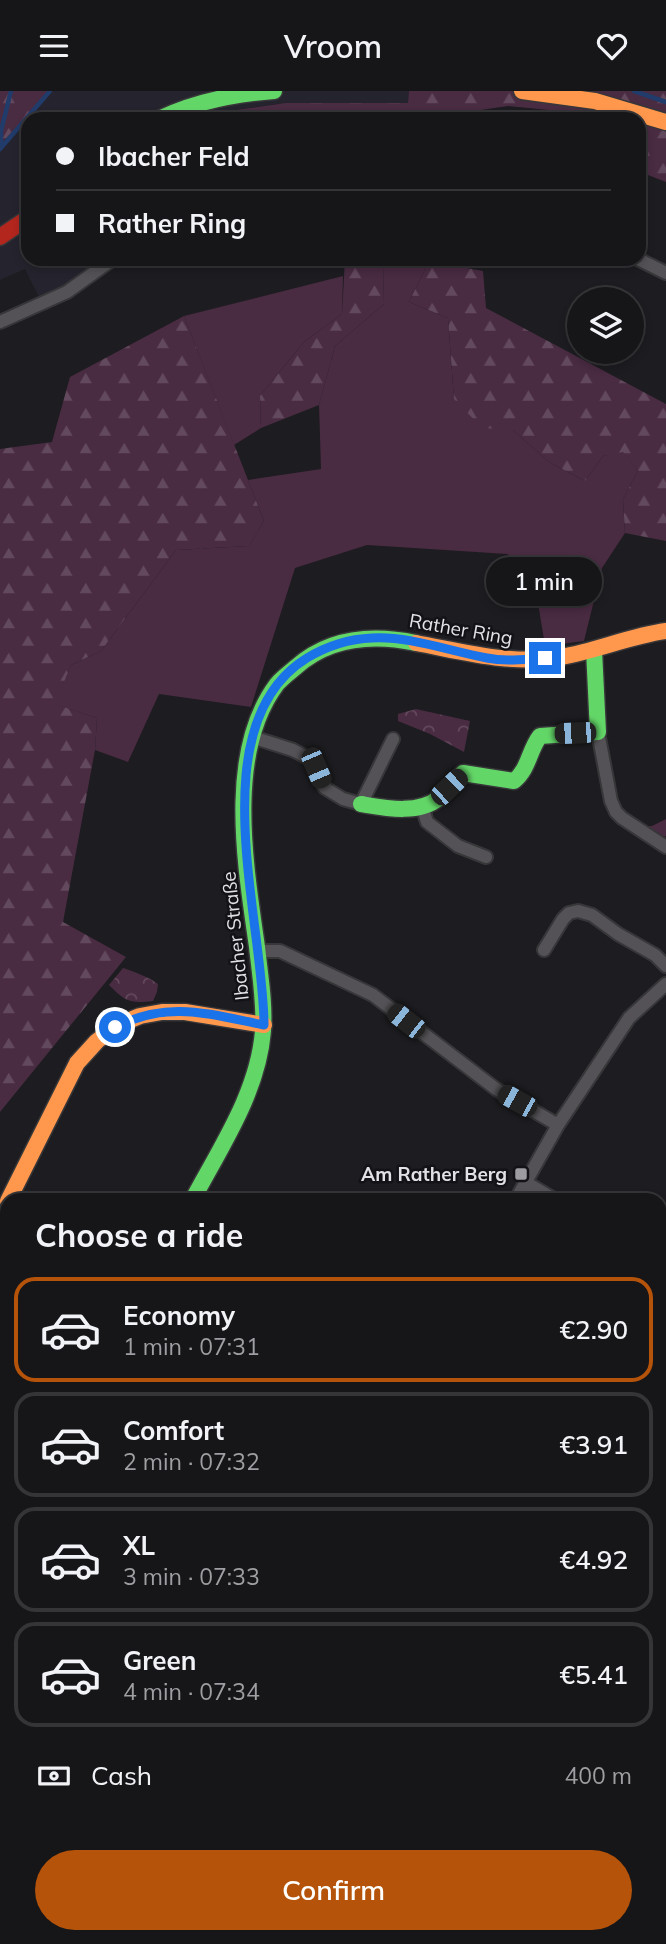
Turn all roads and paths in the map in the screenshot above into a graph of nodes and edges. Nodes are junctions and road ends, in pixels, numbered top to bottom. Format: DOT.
graph roads {
  1 [pos="274,91"];
  2 [pos="522,91"];
  3 [pos="173,112"];
  4 [pos="634,112"];
  5 [pos="646,116"];
  6 [pos="666,122"];
  7 [pos="21,223"];
  8 [pos="0,237"];
  9 [pos="646,263"];
  10 [pos="103,266"];
  11 [pos="666,273"];
  12 [pos="0,322"];
  13 [pos="666,631"];
  14 [pos="594,649"];
  15 [pos="598,732"];
  16 [pos="251,737"];
  17 [pos="394,739"];
  18 [pos="361,804"];
  19 [pos="422,806"];
  20 [pos="666,846"];
  21 [pos="486,857"];
  22 [pos="544,950"];
  23 [pos="257,951"];
  24 [pos="666,966"];
  25 [pos="666,984"];
  26 [pos="264,1025"];
  27 [pos="558,1125"];
  28 [pos="525,1182"];
  29 [pos="12,1193"];
  30 [pos="196,1193"];
  31 [pos="519,1193"];
  32 [pos="543,1193"];
  1 -- 3 [label="street"];
  2 -- 4 [label="street"];
  5 -- 6 [label="street"];
  7 -- 8 [label="street"];
  9 -- 11 [label="street"];
  10 -- 12 [label="street"];
  13 -- 14 [label="street, Rather Ring"];
  14 -- 15 [label="street"];
  14 -- 16 [label="street, Rather Ring"];
  15 -- 19 [label="street"];
  15 -- 20 [label="street"];
  16 -- 18 [label="street"];
  16 -- 23 [label="street, Ibacher Straße"];
  17 -- 18 [label="street"];
  18 -- 19 [label="street"];
  19 -- 21 [label="street"];
  22 -- 24 [label="street"];
  23 -- 26 [label="street, Ibacher Straße"];
  23 -- 27 [label="street"];
  25 -- 27 [label="street"];
  26 -- 29 [label="street"];
  26 -- 30 [label="street, Ibacher Straße"];
  27 -- 28 [label="street"];
  28 -- 31 [label="street"];
  28 -- 32 [label="street"];
}
